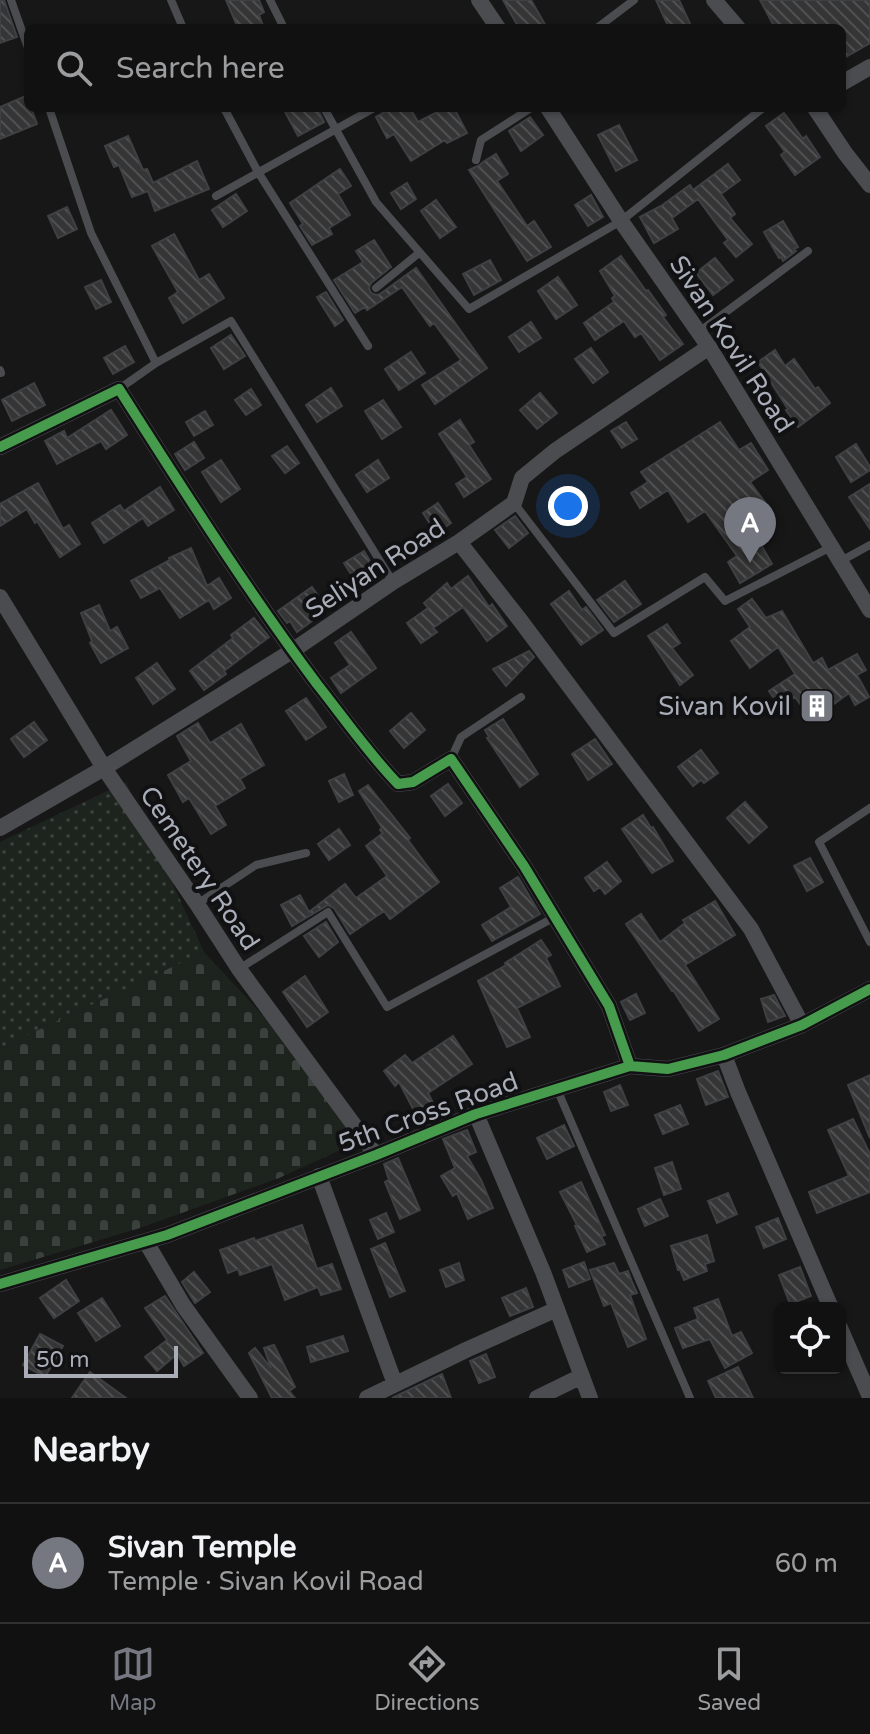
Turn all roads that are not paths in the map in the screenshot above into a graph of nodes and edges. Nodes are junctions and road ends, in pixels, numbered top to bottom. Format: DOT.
graph roads {
  1 [pos="11,0"];
  2 [pos="171,0"];
  3 [pos="270,0"];
  4 [pos="479,0"];
  5 [pos="634,0"];
  6 [pos="714,0"];
  7 [pos="181,24"];
  8 [pos="282,24"];
  9 [pos="495,24"];
  10 [pos="602,24"];
  11 [pos="735,24"];
  12 [pos="24,37"];
  13 [pos="870,67"];
  14 [pos="846,81"];
  15 [pos="50,112"];
  16 [pos="226,112"];
  17 [pos="326,112"];
  18 [pos="367,112"];
  19 [pos="525,112"];
  20 [pos="551,112"];
  21 [pos="758,112"];
  22 [pos="818,112"];
  23 [pos="335,130"];
  24 [pos="476,160"];
  25 [pos="258,172"];
  26 [pos="870,185"];
  27 [pos="216,196"];
  28 [pos="621,221"];
  29 [pos="808,251"];
  30 [pos="419,253"];
  31 [pos="376,288"];
  32 [pos="699,332"];
  33 [pos="368,346"];
  34 [pos="709,347"];
  35 [pos="156,363"];
  36 [pos="119,389"];
  37 [pos="0,447"];
  38 [pos="514,503"];
  39 [pos="459,542"];
  40 [pos="870,545"];
  41 [pos="836,554"];
  42 [pos="393,582"];
  43 [pos="0,597"];
  44 [pos="870,610"];
  45 [pos="292,651"];
  46 [pos="521,697"];
  47 [pos="451,759"];
  48 [pos="104,768"];
  49 [pos="870,808"];
  50 [pos="0,828"];
  51 [pos="306,853"];
  52 [pos="197,904"];
  53 [pos="555,917"];
  54 [pos="870,942"];
  55 [pos="239,969"];
  56 [pos="870,989"];
  57 [pos="802,1025"];
  58 [pos="724,1055"];
  59 [pos="630,1066"];
  60 [pos="557,1089"];
  61 [pos="476,1114"];
  62 [pos="376,1155"];
  63 [pos="319,1176"];
  64 [pos="146,1242"];
  65 [pos="0,1284"];
  66 [pos="828,1302"];
  67 [pos="557,1309"];
  68 [pos="846,1342"];
  69 [pos="582,1376"];
  70 [pos="395,1384"];
  71 [pos="870,1397"];
  72 [pos="250,1398"];
  73 [pos="367,1398"];
  74 [pos="537,1398"];
  75 [pos="590,1398"];
  76 [pos="690,1398"];
  1 -- 12 [label="lane"];
  2 -- 7 [label="lane"];
  3 -- 8 [label="lane"];
  4 -- 9 [label="street"];
  5 -- 10 [label="lane"];
  6 -- 11 [label="street"];
  13 -- 14 [label="street"];
  15 -- 35 [label="lane"];
  16 -- 25 [label="lane"];
  17 -- 23 [label="lane"];
  18 -- 23 [label="lane"];
  19 -- 24 [label="lane"];
  20 -- 28 [label="street, Sivan Kovil Road"];
  21 -- 28 [label="lane"];
  22 -- 26 [label="street"];
  23 -- 25 [label="lane"];
  23 -- 30 [label="lane"];
  25 -- 27 [label="lane"];
  25 -- 33 [label="lane"];
  28 -- 30 [label="lane"];
  28 -- 32 [label="street, Sivan Kovil Road"];
  29 -- 32 [label="lane"];
  30 -- 31 [label="lane"];
  32 -- 34 [label="street, Sivan Kovil Road"];
  34 -- 38 [label="street, Seliyan Road"];
  34 -- 41 [label="street, Sivan Kovil Road"];
  35 -- 36 [label="lane"];
  35 -- 42 [label="lane"];
  36 -- 37 [label="street"];
  36 -- 45 [label="street"];
  38 -- 39 [label="street, Seliyan Road"];
  38 -- 41 [label="lane"];
  39 -- 42 [label="street, Seliyan Road"];
  39 -- 57 [label="street"];
  40 -- 41 [label="lane"];
  41 -- 44 [label="street, Sivan Kovil Road"];
  42 -- 45 [label="street, Seliyan Road"];
  43 -- 48 [label="street, Cemetery Road"];
  45 -- 47 [label="street"];
  45 -- 48 [label="street, Seliyan Road"];
  46 -- 47 [label="lane"];
  47 -- 53 [label="street"];
  48 -- 50 [label="street, Seliyan Road"];
  48 -- 52 [label="street, Cemetery Road"];
  49 -- 54 [label="lane"];
  51 -- 52 [label="lane"];
  52 -- 55 [label="street, Cemetery Road"];
  53 -- 55 [label="lane"];
  53 -- 59 [label="street"];
  55 -- 62 [label="street, Cemetery Road"];
  56 -- 57 [label="street, 5th Cross Road"];
  57 -- 58 [label="street, 5th Cross Road"];
  58 -- 59 [label="street, 5th Cross Road"];
  58 -- 66 [label="street"];
  59 -- 60 [label="street, 5th Cross Road"];
  60 -- 61 [label="street, 5th Cross Road"];
  60 -- 76 [label="lane"];
  61 -- 62 [label="street, 5th Cross Road"];
  61 -- 67 [label="street"];
  62 -- 63 [label="street, 5th Cross Road"];
  63 -- 64 [label="street, 5th Cross Road"];
  63 -- 70 [label="street"];
  64 -- 65 [label="street, 5th Cross Road"];
  64 -- 72 [label="street"];
  67 -- 69 [label="street"];
  67 -- 70 [label="street"];
  68 -- 71 [label="street"];
  69 -- 74 [label="street"];
  69 -- 75 [label="street"];
  70 -- 73 [label="street"];
}
